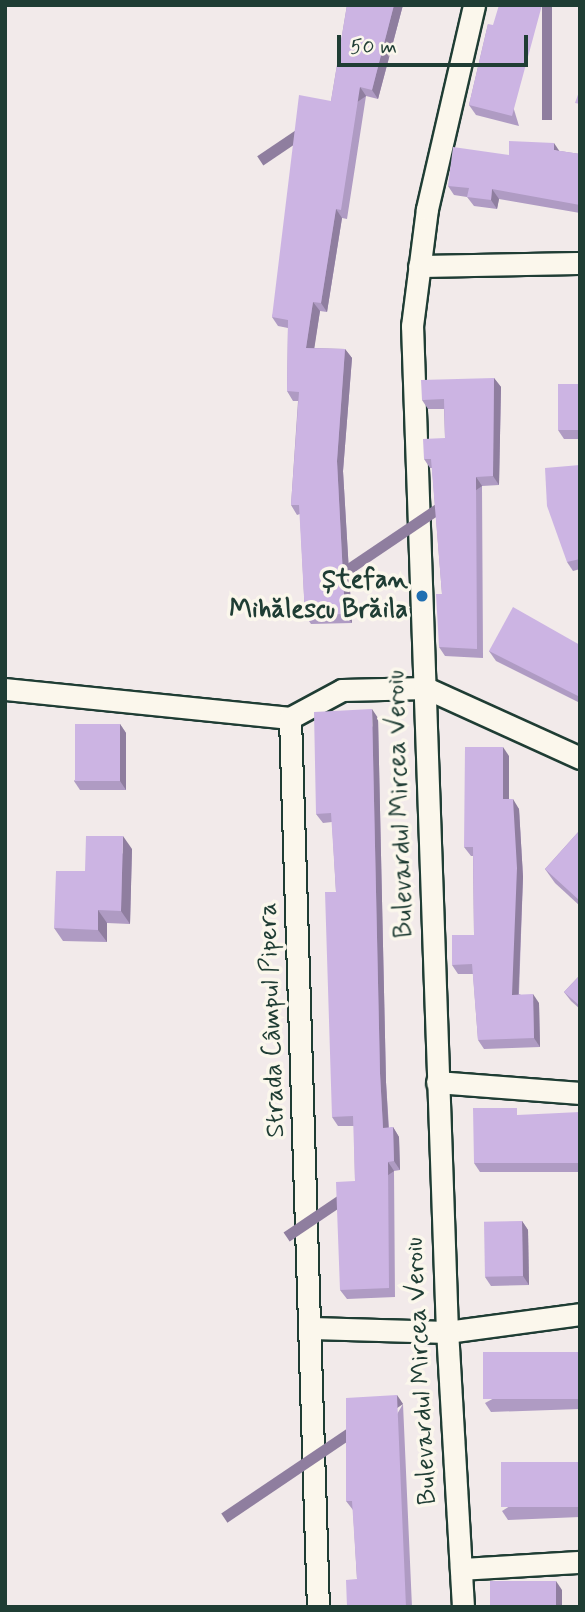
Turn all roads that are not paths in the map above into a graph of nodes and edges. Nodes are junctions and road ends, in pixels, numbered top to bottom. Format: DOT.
graph roads {
  1 [pos="474,5"];
  2 [pos="580,263"];
  3 [pos="419,266"];
  4 [pos="426,688"];
  5 [pos="5,689"];
  6 [pos="290,718"];
  7 [pos="580,758"];
  8 [pos="437,1082"];
  9 [pos="580,1093"];
  10 [pos="580,1314"];
  11 [pos="312,1328"];
  12 [pos="447,1332"];
  13 [pos="580,1562"];
  14 [pos="461,1569"];
  15 [pos="318,1607"];
  16 [pos="463,1607"];
  1 -- 3 [label="street, Bulevardul Mircea Veroiu"];
  2 -- 3 [label="street"];
  3 -- 4 [label="street, Bulevardul Mircea Veroiu"];
  4 -- 6 [label="street"];
  4 -- 7 [label="street"];
  4 -- 8 [label="street, Bulevardul Mircea Veroiu"];
  5 -- 6 [label="street"];
  6 -- 11 [label="street, Strada Câmpul Pipera"];
  8 -- 9 [label="street"];
  8 -- 12 [label="street, Bulevardul Mircea Veroiu"];
  10 -- 12 [label="street"];
  11 -- 12 [label="street"];
  11 -- 15 [label="street, Strada Câmpul Pipera"];
  12 -- 14 [label="street, Bulevardul Mircea Veroiu"];
  13 -- 14 [label="street"];
  14 -- 16 [label="street, Bulevardul Mircea Veroiu"];
}
